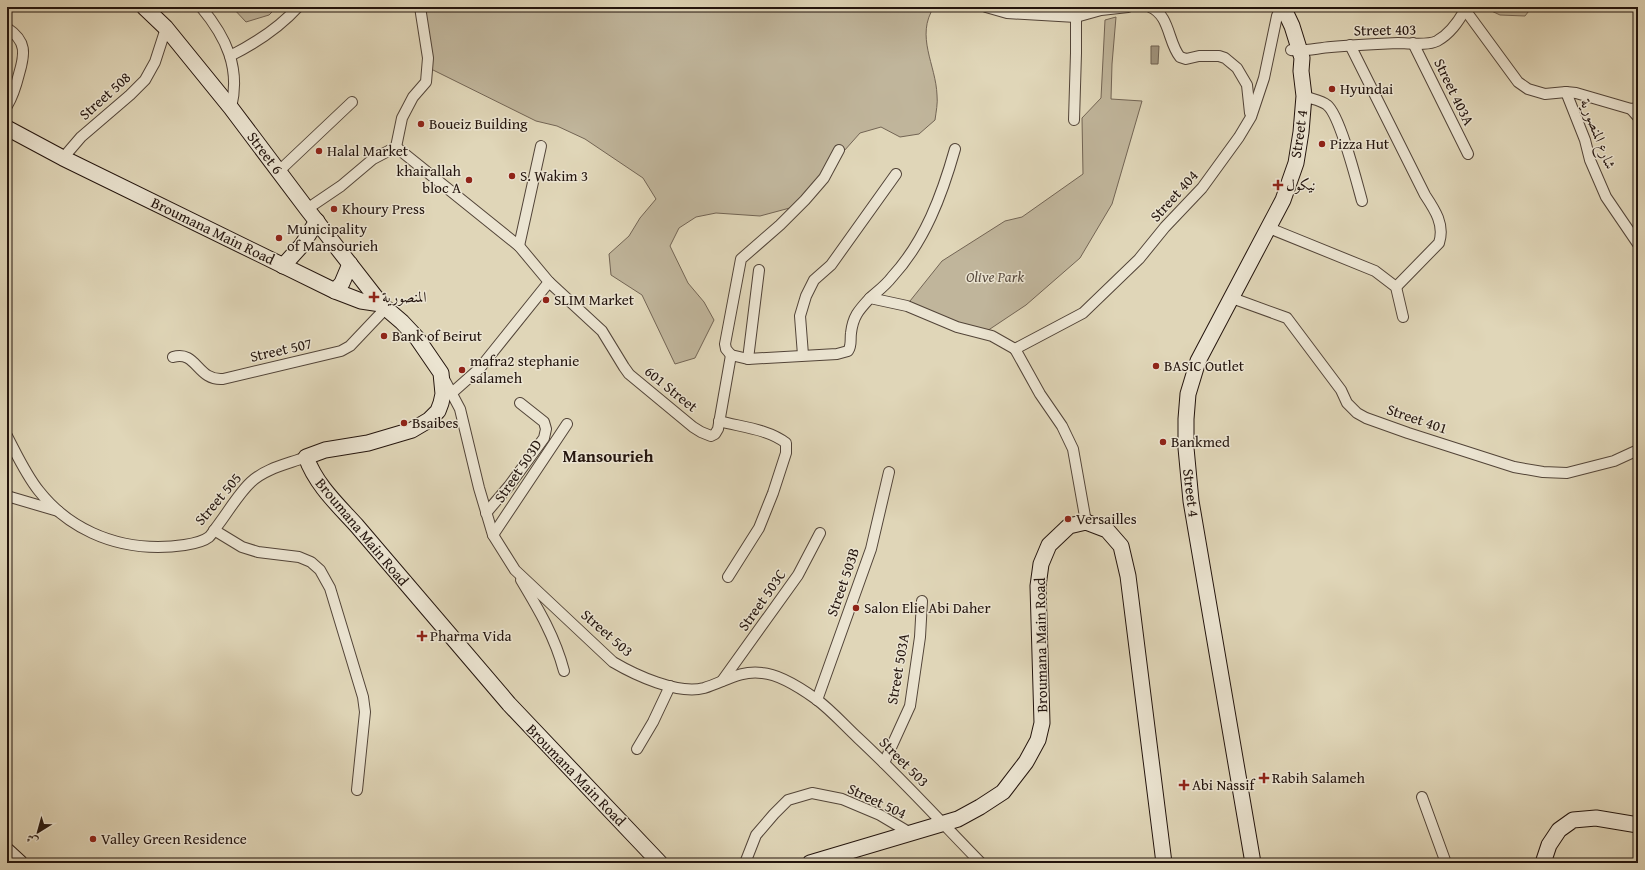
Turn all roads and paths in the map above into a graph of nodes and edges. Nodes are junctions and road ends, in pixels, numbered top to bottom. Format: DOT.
graph roads {
  1 [pos="144,7"];
  2 [pos="201,7"];
  3 [pos="298,7"];
  4 [pos="420,7"];
  5 [pos="986,7"];
  6 [pos="1128,7"];
  7 [pos="1150,7"];
  8 [pos="1464,8"];
  9 [pos="1278,9"];
  10 [pos="1076,16"];
  11 [pos="7,28"];
  12 [pos="166,28"];
  13 [pos="1413,42"];
  14 [pos="1350,46"];
  15 [pos="1296,51"];
  16 [pos="230,56"];
  17 [pos="1566,92"];
  18 [pos="1304,96"];
  19 [pos="352,102"];
  20 [pos="7,106"];
  21 [pos="231,108"];
  22 [pos="1635,109"];
  23 [pos="1250,117"];
  24 [pos="1638,117"];
  25 [pos="1074,120"];
  26 [pos="7,128"];
  27 [pos="540,146"];
  28 [pos="396,147"];
  29 [pos="955,149"];
  30 [pos="839,150"];
  31 [pos="1468,154"];
  32 [pos="63,158"];
  33 [pos="279,171"];
  34 [pos="896,174"];
  35 [pos="1362,201"];
  36 [pos="307,209"];
  37 [pos="317,221"];
  38 [pos="1269,228"];
  39 [pos="1638,244"];
  40 [pos="519,246"];
  41 [pos="350,264"];
  42 [pos="283,266"];
  43 [pos="759,270"];
  44 [pos="549,282"];
  45 [pos="1396,287"];
  46 [pos="336,291"];
  47 [pos="870,298"];
  48 [pos="1232,298"];
  49 [pos="384,306"];
  50 [pos="1403,317"];
  51 [pos="1015,349"];
  52 [pos="731,355"];
  53 [pos="804,355"];
  54 [pos="173,357"];
  55 [pos="748,359"];
  56 [pos="441,373"];
  57 [pos="453,392"];
  58 [pos="520,403"];
  59 [pos="720,421"];
  60 [pos="567,424"];
  61 [pos="7,436"];
  62 [pos="1638,450"];
  63 [pos="306,457"];
  64 [pos="889,472"];
  65 [pos="7,496"];
  66 [pos="58,511"];
  67 [pos="486,513"];
  68 [pos="1086,522"];
  69 [pos="214,530"];
  70 [pos="820,533"];
  71 [pos="493,535"];
  72 [pos="515,570"];
  73 [pos="728,577"];
  74 [pos="922,601"];
  75 [pos="564,671"];
  76 [pos="722,681"];
  77 [pos="670,686"];
  78 [pos="817,700"];
  79 [pos="637,749"];
  80 [pos="884,763"];
  81 [pos="357,790"];
  82 [pos="1422,797"];
  83 [pos="943,824"];
  84 [pos="1638,825"];
  85 [pos="912,834"];
  86 [pos="7,851"];
  87 [pos="20,863"];
  88 [pos="660,863"];
  89 [pos="745,863"];
  90 [pos="810,863"];
  91 [pos="981,863"];
  92 [pos="1164,863"];
  93 [pos="1253,863"];
  94 [pos="1446,863"];
  95 [pos="1543,863"];
  1 -- 12 [label="street, Street 6"];
  2 -- 16 [label="street"];
  3 -- 16 [label="street"];
  4 -- 28 [label="street"];
  5 -- 10 [label="street"];
  6 -- 10 [label="street"];
  7 -- 23 [label="street"];
  8 -- 13 [label="street, Street 403"];
  8 -- 17 [label="street"];
  9 -- 15 [label="street, Street 4"];
  9 -- 23 [label="street, Street 404"];
  10 -- 25 [label="street"];
  11 -- 20 [label="street"];
  12 -- 21 [label="street, Street 6"];
  12 -- 32 [label="street, Street 508"];
  13 -- 14 [label="street, Street 403"];
  13 -- 31 [label="street, Street 403A"];
  14 -- 15 [label="street, Street 403"];
  14 -- 45 [label="street"];
  15 -- 18 [label="street, Street 4"];
  16 -- 21 [label="street"];
  17 -- 22 [label="street, شارع المنصورية"];
  17 -- 39 [label="street, شارع المنصورية"];
  18 -- 35 [label="street"];
  18 -- 38 [label="street, Street 4"];
  19 -- 33 [label="street"];
  21 -- 33 [label="street, Street 6"];
  22 -- 24 [label="street, شارع المنصورية"];
  23 -- 51 [label="street, Street 404"];
  26 -- 32 [label="street, Broumana Main Road"];
  27 -- 40 [label="street"];
  28 -- 36 [label="street"];
  28 -- 40 [label="street, 601 Street"];
  29 -- 47 [label="street"];
  30 -- 52 [label="street"];
  32 -- 42 [label="street, Broumana Main Road"];
  33 -- 36 [label="street, Street 6"];
  34 -- 53 [label="street"];
  36 -- 37 [label="street, Street 6"];
  37 -- 41 [label="street, Street 6"];
  37 -- 42 [label="street"];
  38 -- 45 [label="street"];
  38 -- 48 [label="street, Street 4"];
  40 -- 44 [label="street, 601 Street"];
  41 -- 46 [label="street"];
  41 -- 49 [label="street, Street 6"];
  42 -- 46 [label="street, Broumana Main Road"];
  43 -- 55 [label="street"];
  44 -- 57 [label="street"];
  44 -- 59 [label="street, 601 Street"];
  45 -- 50 [label="street"];
  46 -- 49 [label="street, Broumana Main Road"];
  47 -- 51 [label="street"];
  47 -- 53 [label="street"];
  48 -- 62 [label="street, Street 401"];
  48 -- 93 [label="street, Street 4"];
  49 -- 54 [label="street, Street 507"];
  49 -- 56 [label="street"];
  51 -- 68 [label="street"];
  52 -- 55 [label="street"];
  52 -- 59 [label="street, 601 Street"];
  53 -- 55 [label="street"];
  56 -- 57 [label="street, Street 503"];
  56 -- 63 [label="street"];
  57 -- 67 [label="street, Street 503"];
  58 -- 67 [label="street"];
  59 -- 73 [label="street"];
  60 -- 71 [label="street, Street 503D"];
  61 -- 66 [label="street, Street 505"];
  63 -- 69 [label="street, Street 505"];
  63 -- 88 [label="street, Broumana Main Road"];
  64 -- 78 [label="street, Street 503B"];
  65 -- 66 [label="street"];
  66 -- 69 [label="street, Street 505"];
  67 -- 71 [label="street, Street 503"];
  68 -- 83 [label="street, Broumana Main Road"];
  68 -- 92 [label="street"];
  69 -- 81 [label="street"];
  70 -- 76 [label="street, Street 503C"];
  71 -- 72 [label="street, Street 503"];
  72 -- 75 [label="street"];
  72 -- 77 [label="street, Street 503"];
  74 -- 80 [label="street, Street 503A"];
  76 -- 77 [label="street, Street 503"];
  76 -- 78 [label="street, Street 503"];
  77 -- 79 [label="street"];
  78 -- 80 [label="street, Street 503"];
  80 -- 83 [label="street, Street 503"];
  82 -- 94 [label="street"];
  83 -- 85 [label="street, Broumana Main Road"];
  83 -- 91 [label="street, Street 503"];
  84 -- 95 [label="street"];
  85 -- 89 [label="street, Street 504"];
  85 -- 90 [label="street, Broumana Main Road"];
  86 -- 87 [label="street"];
}
